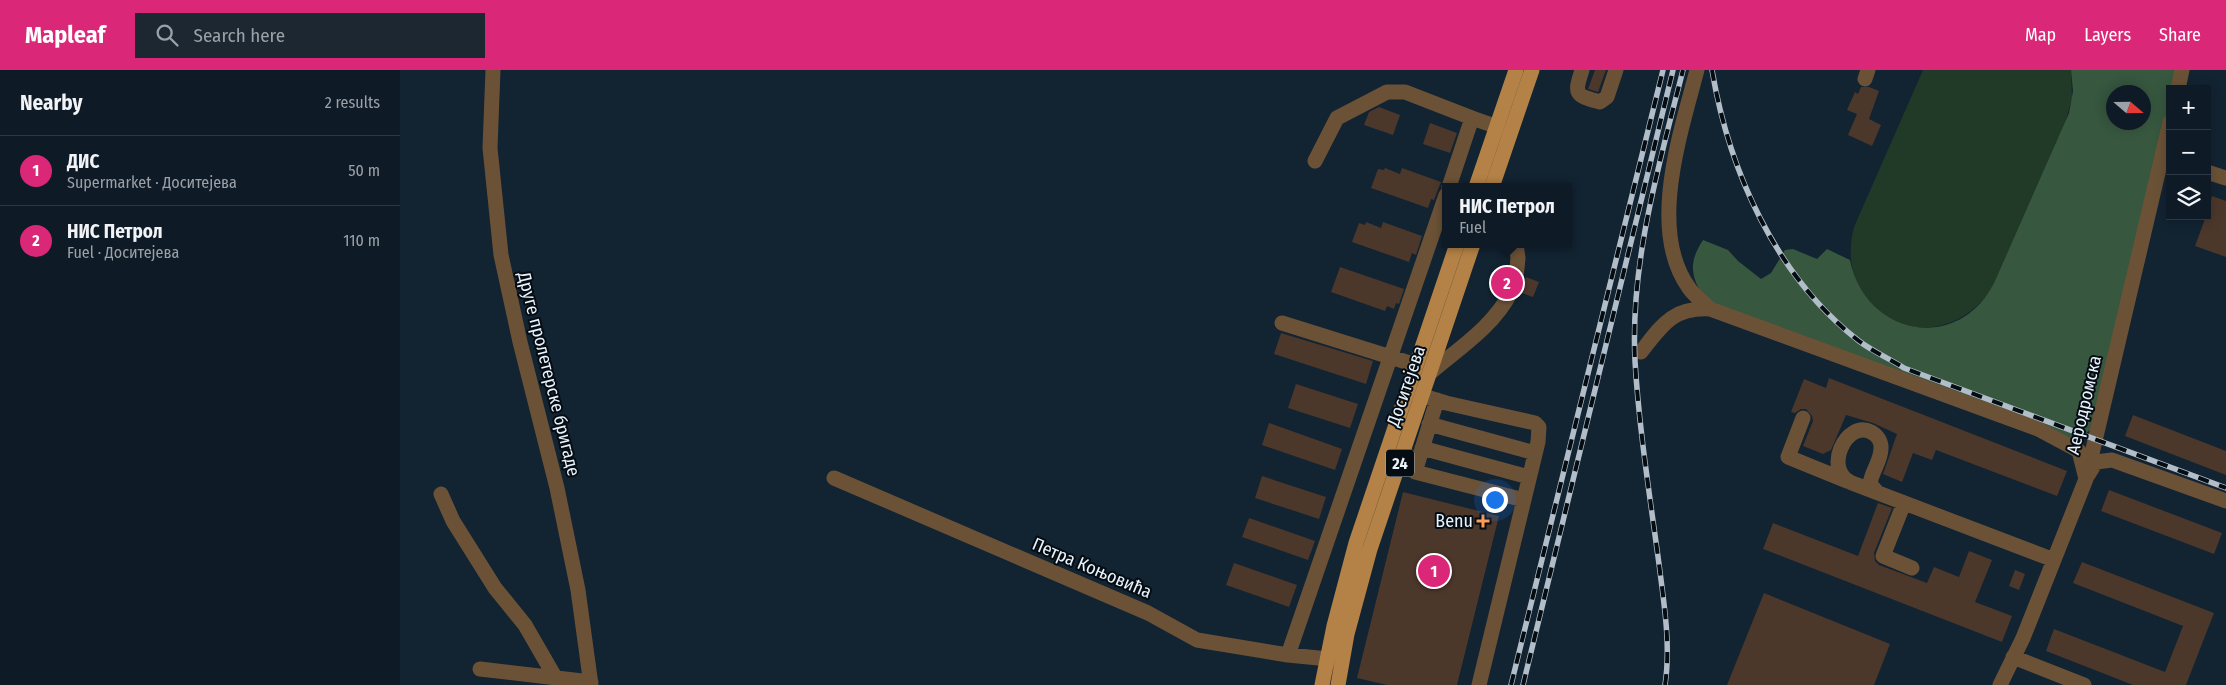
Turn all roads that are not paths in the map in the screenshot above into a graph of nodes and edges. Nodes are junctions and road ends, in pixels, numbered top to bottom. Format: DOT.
graph roads {
  1 [pos="493,70"];
  2 [pos="1516,70"];
  3 [pos="1532,70"];
  4 [pos="1582,70"];
  5 [pos="1616,70"];
  6 [pos="1697,70"];
  7 [pos="2182,70"];
  8 [pos="2179,85"];
  9 [pos="1472,118"];
  10 [pos="1504,130"];
  11 [pos="2166,158"];
  12 [pos="1315,160"];
  13 [pos="2211,173"];
  14 [pos="2226,178"];
  15 [pos="1496,182"];
  16 [pos="1450,183"];
  17 [pos="1478,183"];
  18 [pos="1442,206"];
  19 [pos="1456,248"];
  20 [pos="1472,248"];
  21 [pos="1517,248"];
  22 [pos="1710,309"];
  23 [pos="1282,323"];
  24 [pos="1641,352"];
  25 [pos="1389,357"];
  26 [pos="1416,365"];
  27 [pos="1430,373"];
  28 [pos="1422,396"];
  29 [pos="1803,418"];
  30 [pos="1429,424"];
  31 [pos="1422,448"];
  32 [pos="1535,453"];
  33 [pos="1529,477"];
  34 [pos="834,478"];
  35 [pos="2086,478"];
  36 [pos="1846,481"];
  37 [pos="1878,493"];
  38 [pos="441,494"];
  39 [pos="1524,500"];
  40 [pos="2226,501"];
  41 [pos="1904,503"];
  42 [pos="2054,560"];
  43 [pos="1912,568"];
  44 [pos="1288,655"];
  45 [pos="2013,657"];
  46 [pos="1326,659"];
  47 [pos="1342,661"];
  48 [pos="480,668"];
  49 [pos="555,677"];
  50 [pos="591,684"];
  51 [pos="1322,685"];
  52 [pos="1338,685"];
  53 [pos="1479,685"];
  54 [pos="2000,685"];
  55 [pos="2084,685"];
  1 -- 50 [label="street, Друге пролетерске бригаде"];
  2 -- 10 [label="main road"];
  3 -- 10 [label="main road"];
  4 -- 5 [label="street"];
  6 -- 22 [label="street"];
  7 -- 8 [label="street"];
  9 -- 10 [label="street"];
  9 -- 12 [label="street"];
  9 -- 16 [label="street"];
  10 -- 15 [label="main road"];
  10 -- 17 [label="main road"];
  11 -- 35 [label="street, Аеродромска"];
  13 -- 14 [label="street"];
  18 -- 25 [label="street"];
  19 -- 26 [label="main road, Доситејева / 24"];
  20 -- 27 [label="main road, Доситејева / 24"];
  21 -- 27 [label="street"];
  22 -- 24 [label="street"];
  22 -- 35 [label="street"];
  23 -- 25 [label="street"];
  25 -- 26 [label="street"];
  25 -- 44 [label="street"];
  26 -- 28 [label="main road, Доситејева / 24"];
  27 -- 28 [label="main road, Доситејева / 24"];
  28 -- 30 [label="street"];
  28 -- 32 [label="street"];
  28 -- 46 [label="main road, Доситејева / 24"];
  28 -- 47 [label="main road, Доситејева / 24"];
  29 -- 36 [label="street"];
  30 -- 31 [label="street"];
  30 -- 32 [label="street"];
  31 -- 33 [label="street"];
  31 -- 39 [label="street"];
  32 -- 33 [label="street"];
  33 -- 39 [label="street"];
  34 -- 44 [label="street, Петра Коњовића"];
  35 -- 40 [label="street"];
  35 -- 42 [label="street, Аеродромска"];
  36 -- 37 [label="street"];
  36 -- 37 [label="street"];
  37 -- 41 [label="street"];
  38 -- 49 [label="street"];
  39 -- 53 [label="street"];
  41 -- 42 [label="street"];
  41 -- 43 [label="street"];
  42 -- 45 [label="street, Аеродромска"];
  44 -- 46 [label="street, Петра Коњовића"];
  45 -- 54 [label="street, Аеродромска"];
  45 -- 55 [label="street"];
  46 -- 47 [label="street, Петра Коњовића"];
  46 -- 51 [label="main road, Доситејева / 24"];
  47 -- 52 [label="main road, Доситејева / 24"];
  48 -- 49 [label="street"];
  49 -- 50 [label="street"];
}
